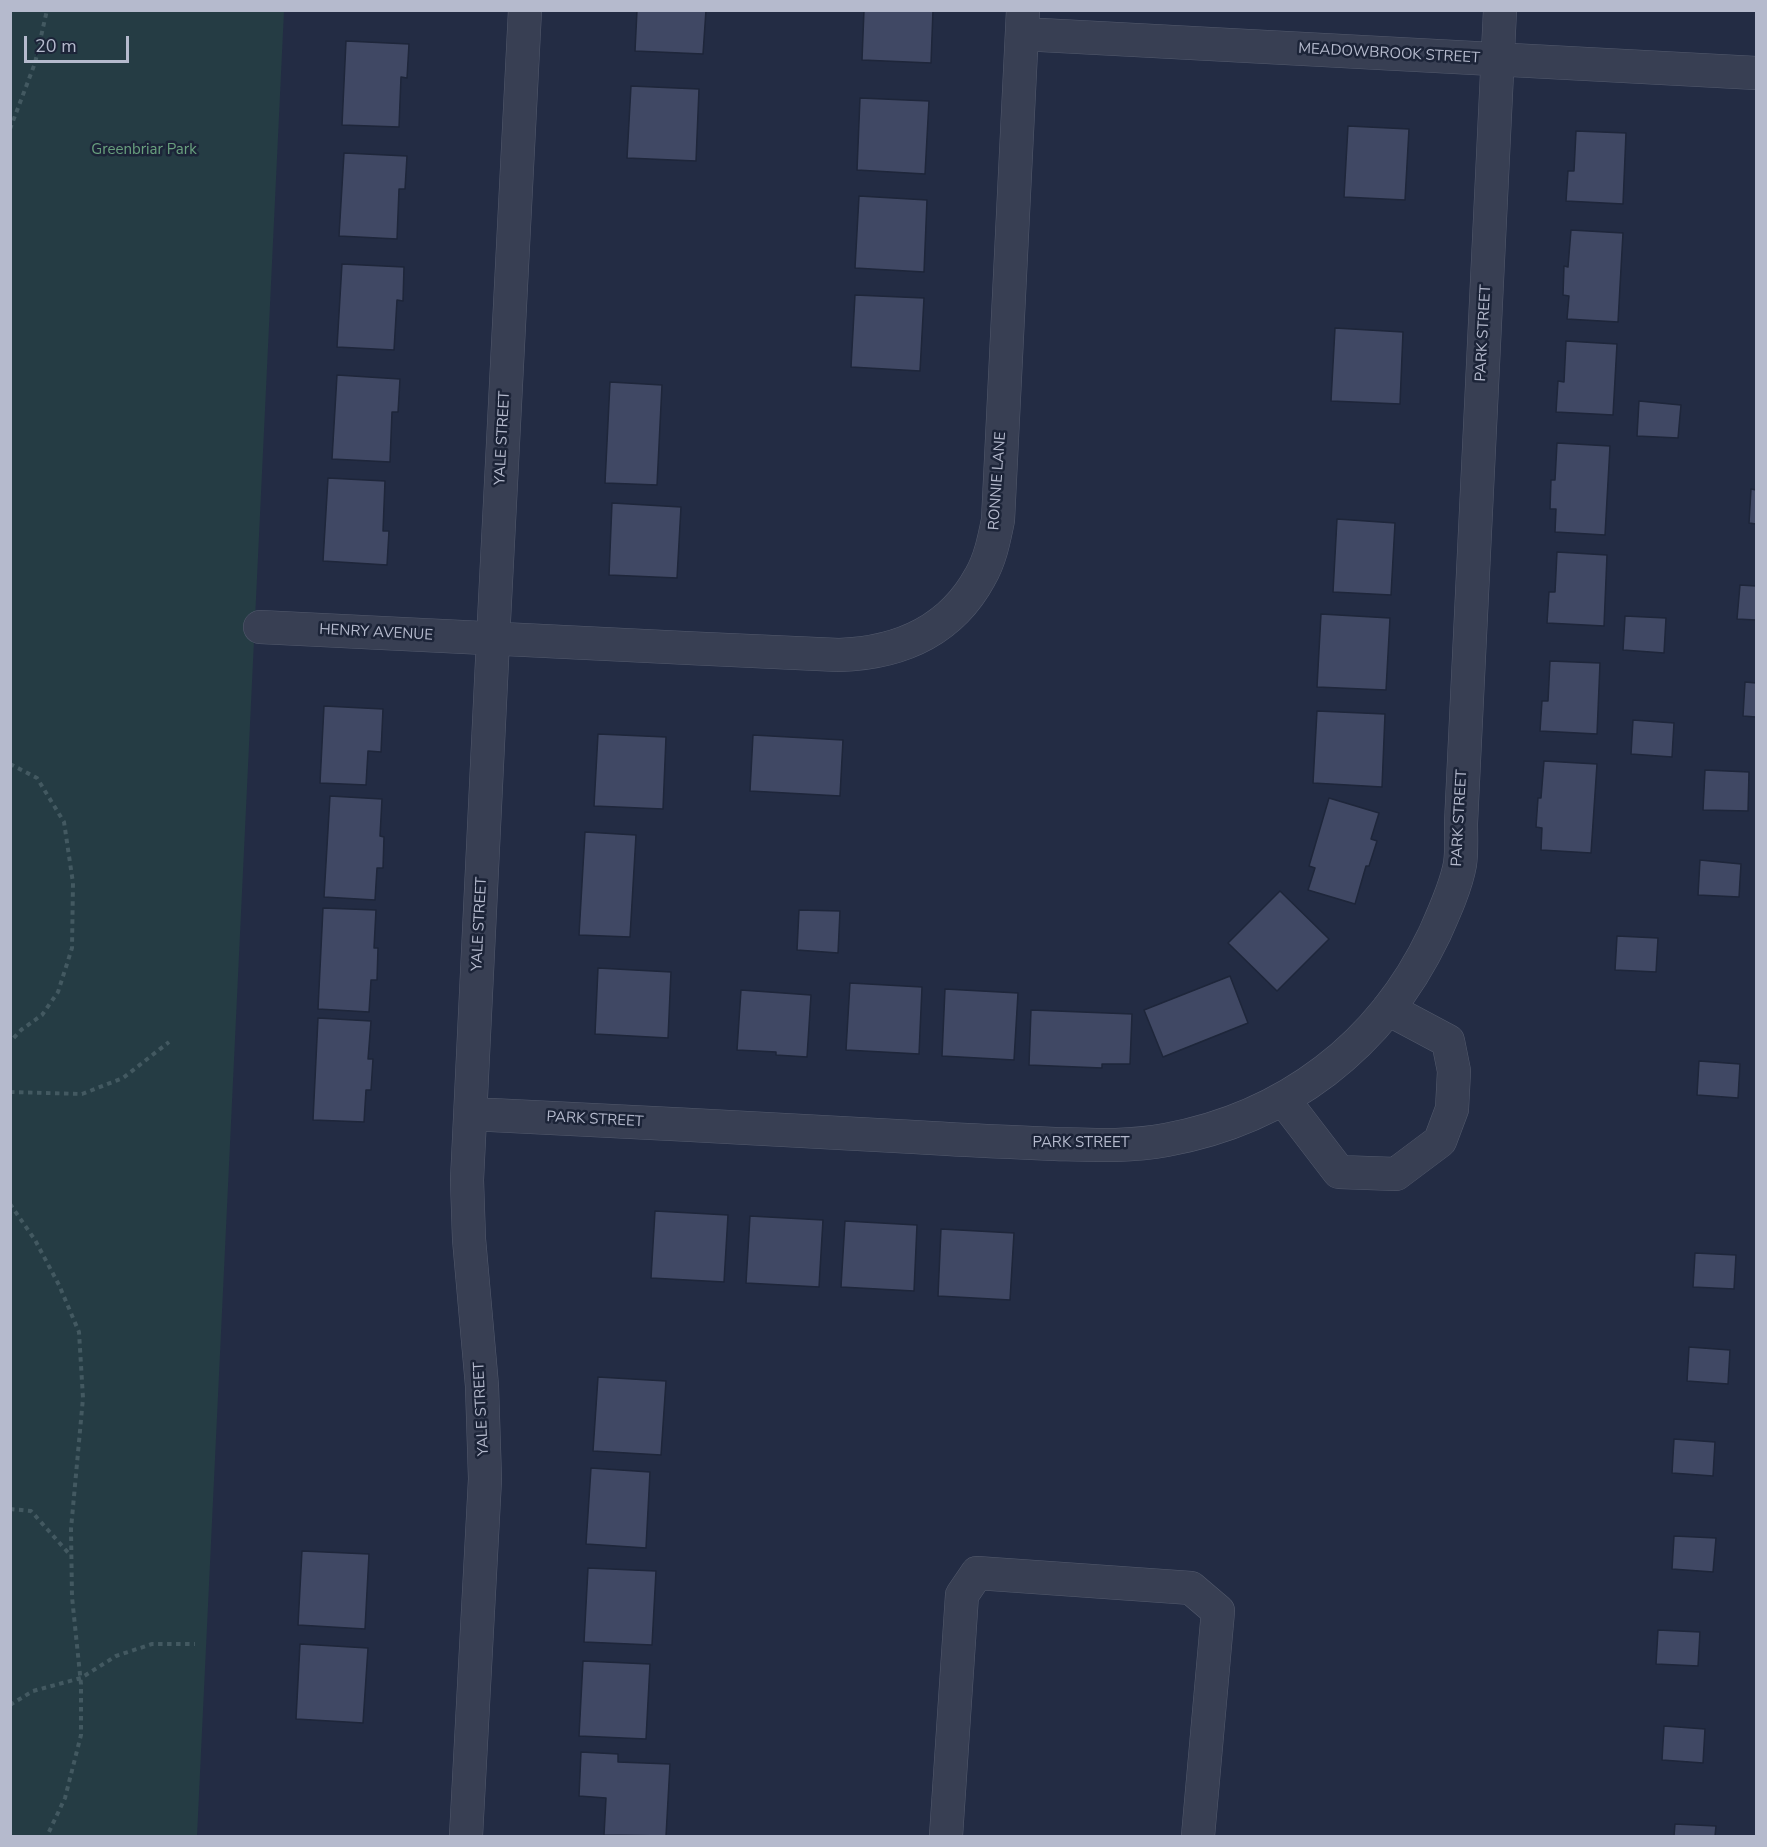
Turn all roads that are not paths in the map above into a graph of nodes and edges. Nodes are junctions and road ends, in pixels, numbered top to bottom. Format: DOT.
graph roads {
  1 [pos="525,10"];
  2 [pos="1500,10"];
  3 [pos="1022,22"];
  4 [pos="1497,60"];
  5 [pos="1756,73"];
  6 [pos="260,627"];
  7 [pos="493,640"];
  8 [pos="1388,1009"];
  9 [pos="1283,1099"];
  10 [pos="471,1114"];
  11 [pos="466,1836"];
  12 [pos="946,1836"];
  13 [pos="1198,1836"];
  1 -- 7 [label="street, YALE STREET"];
  2 -- 4 [label="street, PARK STREET"];
  3 -- 4 [label="street, MEADOWBROOK STREET"];
  3 -- 7 [label="street, RONNIE LANE"];
  4 -- 5 [label="street, MEADOWBROOK STREET"];
  4 -- 8 [label="street, PARK STREET"];
  6 -- 7 [label="street, HENRY AVENUE"];
  7 -- 10 [label="street, YALE STREET"];
  8 -- 9 [label="street, PARK STREET"];
  8 -- 9 [label="street"];
  9 -- 10 [label="street, PARK STREET"];
  10 -- 11 [label="street, YALE STREET"];
  12 -- 13 [label="street"];
}
